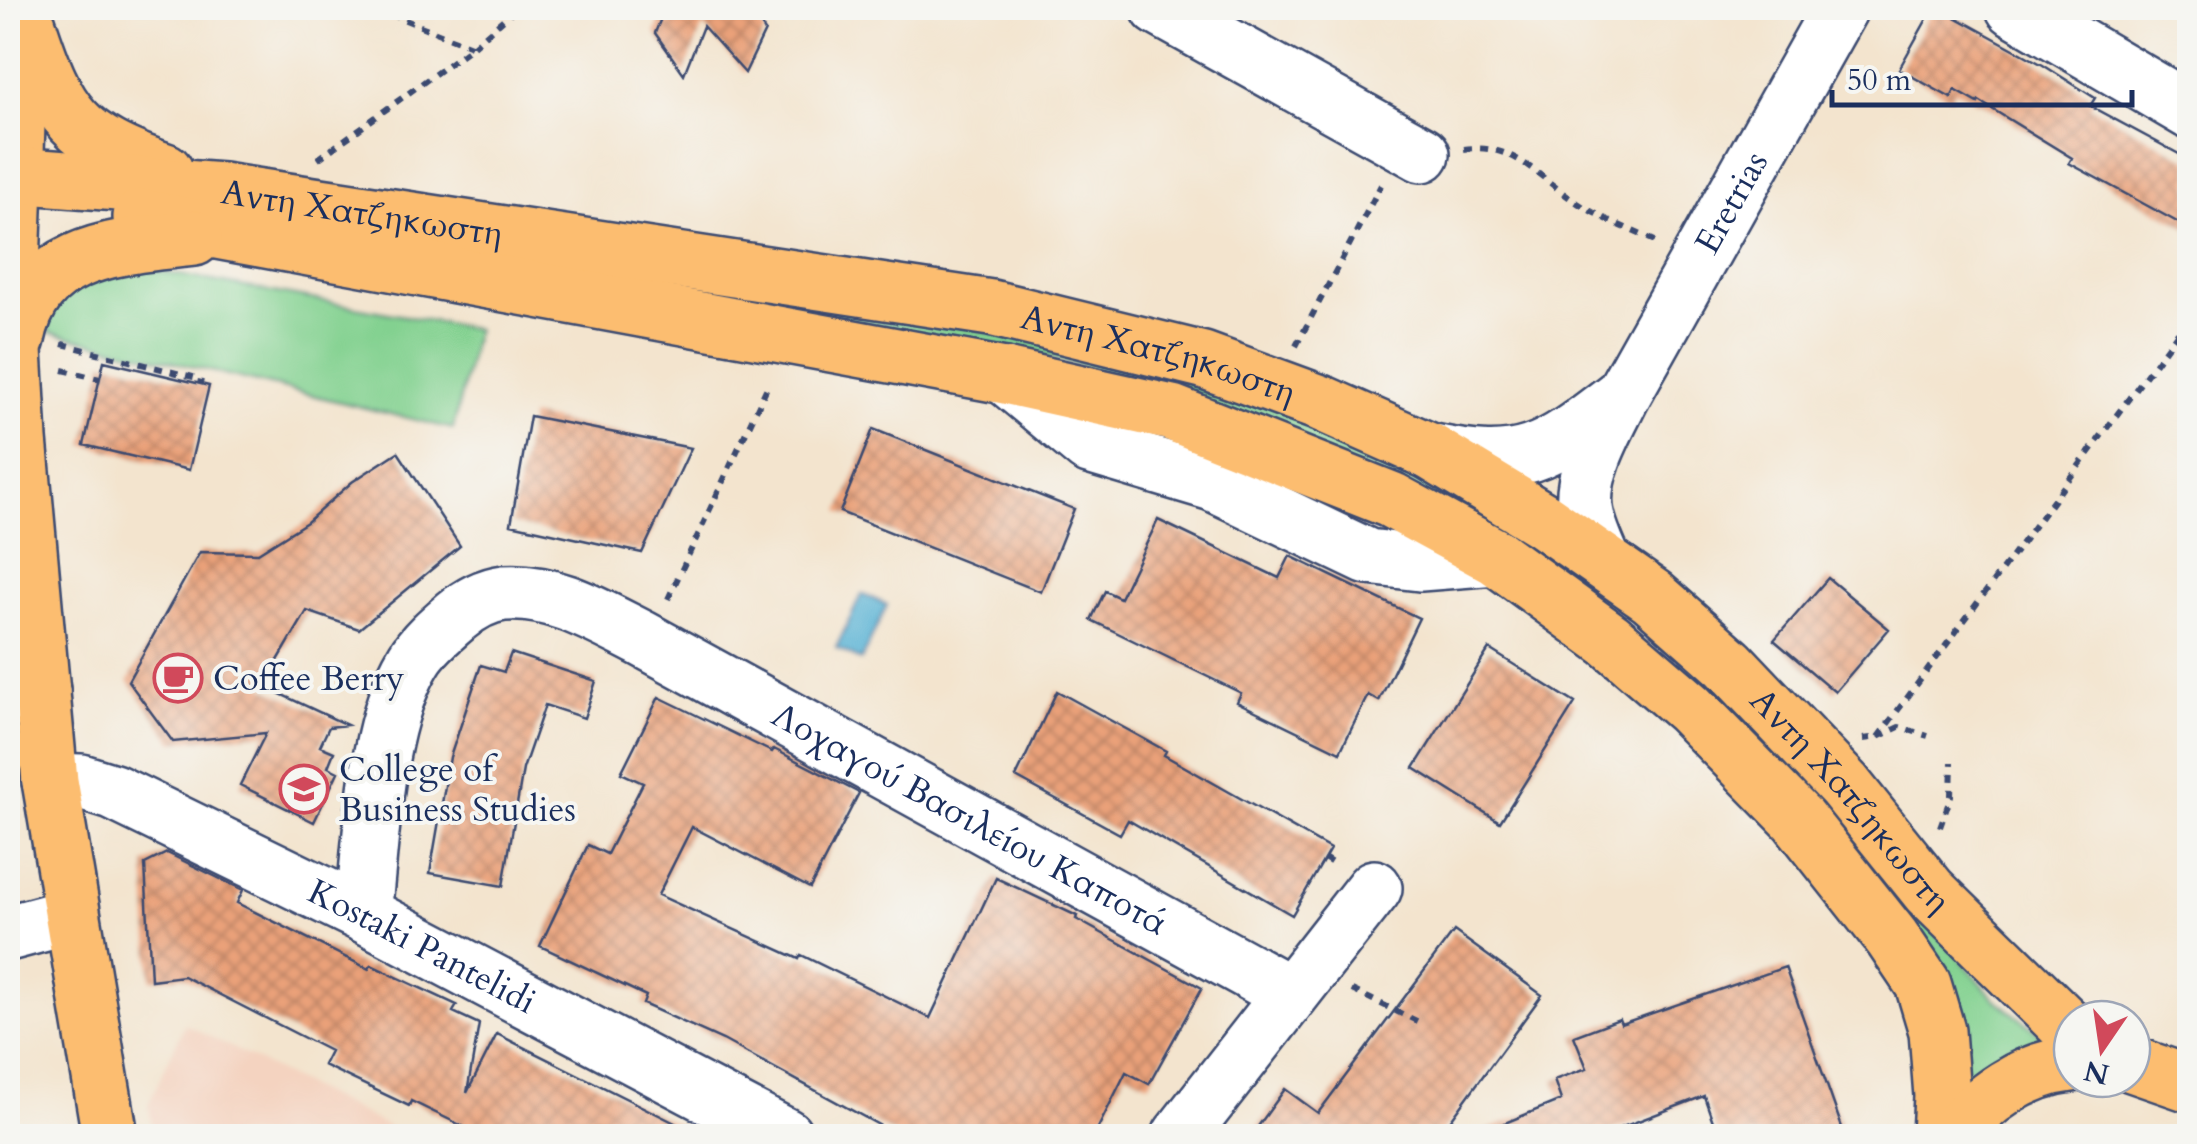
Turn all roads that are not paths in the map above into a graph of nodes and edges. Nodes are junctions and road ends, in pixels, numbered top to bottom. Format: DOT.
graph roads {
  1 [pos="22,8"];
  2 [pos="1159,8"];
  3 [pos="1840,8"];
  4 [pos="2014,8"];
  5 [pos="2190,110"];
  6 [pos="1412,149"];
  7 [pos="14,187"];
  8 [pos="229,212"];
  9 [pos="9,297"];
  10 [pos="45,358"];
  11 [pos="1622,396"];
  12 [pos="1429,451"];
  13 [pos="1603,561"];
  14 [pos="25,695"];
  15 [pos="50,781"];
  16 [pos="1374,888"];
  17 [pos="363,914"];
  18 [pos="71,916"];
  19 [pos="8,934"];
  20 [pos="1290,994"];
  21 [pos="2052,1011"];
  22 [pos="2052,1067"];
  23 [pos="110,1136"];
  24 [pos="786,1136"];
  25 [pos="1180,1136"];
  26 [pos="1940,1136"];
  27 [pos="1954,1136"];
  1 -- 7 [label="main road"];
  1 -- 8 [label="main road"];
  2 -- 6 [label="street"];
  3 -- 11 [label="street, Eretrias"];
  4 -- 5 [label="street"];
  7 -- 8 [label="main road, Αντη Χατζηκωστη"];
  7 -- 9 [label="main road"];
  8 -- 10 [label="main road"];
  8 -- 12 [label="main road, Αντη Χατζηκωστη"];
  8 -- 26 [label="main road, Αντη Χατζηκωστη"];
  9 -- 10 [label="main road"];
  10 -- 14 [label="main road"];
  11 -- 12 [label="street, Eretrias"];
  11 -- 13 [label="street, Eretrias"];
  12 -- 13 [label="main road, Αντη Χατζηκωστη"];
  13 -- 21 [label="main road, Αντη Χατζηκωστη"];
  14 -- 15 [label="main road"];
  15 -- 17 [label="street, Kostaki Pantelidi"];
  15 -- 18 [label="main road"];
  16 -- 20 [label="street"];
  17 -- 20 [label="street, Λοχαγού Βασιλείου Καποτά"];
  17 -- 24 [label="street, Kostaki Pantelidi"];
  18 -- 19 [label="street"];
  18 -- 23 [label="main road"];
  20 -- 25 [label="street"];
  22 -- 27 [label="main road"];
}
